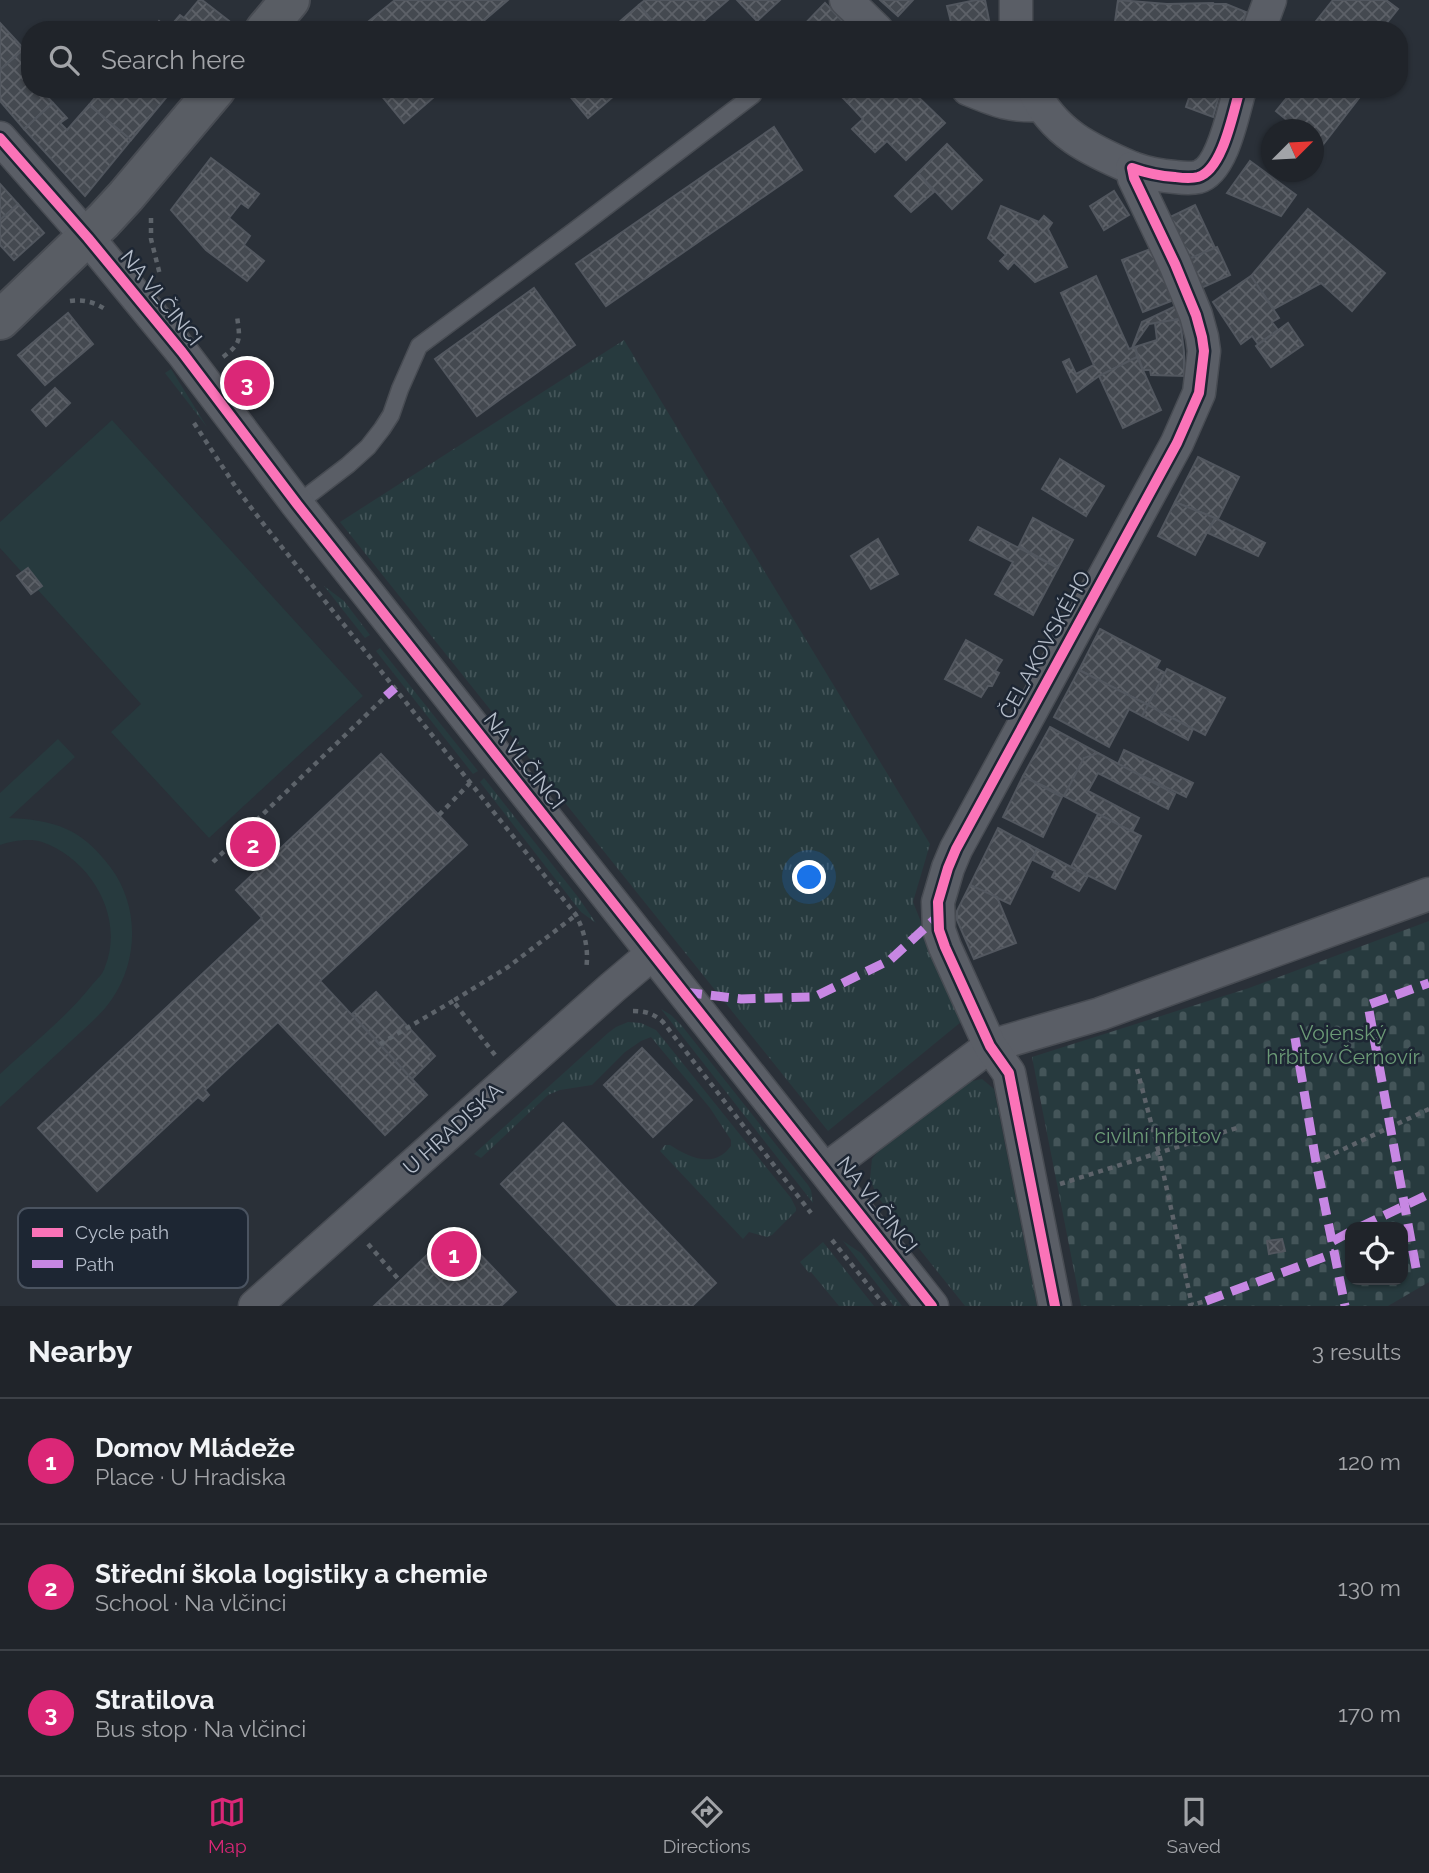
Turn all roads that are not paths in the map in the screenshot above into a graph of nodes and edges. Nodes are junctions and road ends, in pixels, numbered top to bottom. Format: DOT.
graph roads {
  1 [pos="290,0"];
  2 [pos="846,0"];
  3 [pos="1016,0"];
  4 [pos="1270,0"];
  5 [pos="272,21"];
  6 [pos="868,21"];
  7 [pos="1016,21"];
  8 [pos="1262,21"];
  9 [pos="208,98"];
  10 [pos="749,98"];
  11 [pos="990,98"];
  12 [pos="1033,98"];
  13 [pos="1037,98"];
  14 [pos="1237,98"];
  15 [pos="0,138"];
  16 [pos="1132,168"];
  17 [pos="1197,177"];
  18 [pos="1151,213"];
  19 [pos="88,238"];
  20 [pos="0,320"];
  21 [pos="297,504"];
  22 [pos="1429,894"];
  23 [pos="652,954"];
  24 [pos="990,1046"];
  25 [pos="825,1170"];
  26 [pos="254,1306"];
  27 [pos="932,1306"];
  28 [pos="1055,1306"];
  1 -- 5 [label="street"];
  2 -- 6 [label="street"];
  3 -- 7 [label="street"];
  4 -- 8 [label="street"];
  9 -- 19 [label="street"];
  10 -- 21 [label="lane"];
  11 -- 12 [label="street"];
  13 -- 16 [label="street"];
  14 -- 17 [label="street"];
  15 -- 19 [label="street, NA VLČINCI"];
  16 -- 17 [label="street"];
  16 -- 18 [label="street, ČELAKOVSKÉHO"];
  17 -- 18 [label="street"];
  18 -- 24 [label="street, ČELAKOVSKÉHO"];
  19 -- 20 [label="street"];
  19 -- 21 [label="street, NA VLČINCI"];
  21 -- 23 [label="street, NA VLČINCI"];
  22 -- 24 [label="street"];
  23 -- 25 [label="street, NA VLČINCI"];
  23 -- 26 [label="street, U HRADISKA"];
  24 -- 25 [label="street"];
  24 -- 28 [label="street, ČELAKOVSKÉHO"];
  25 -- 27 [label="street, NA VLČINCI"];
}
